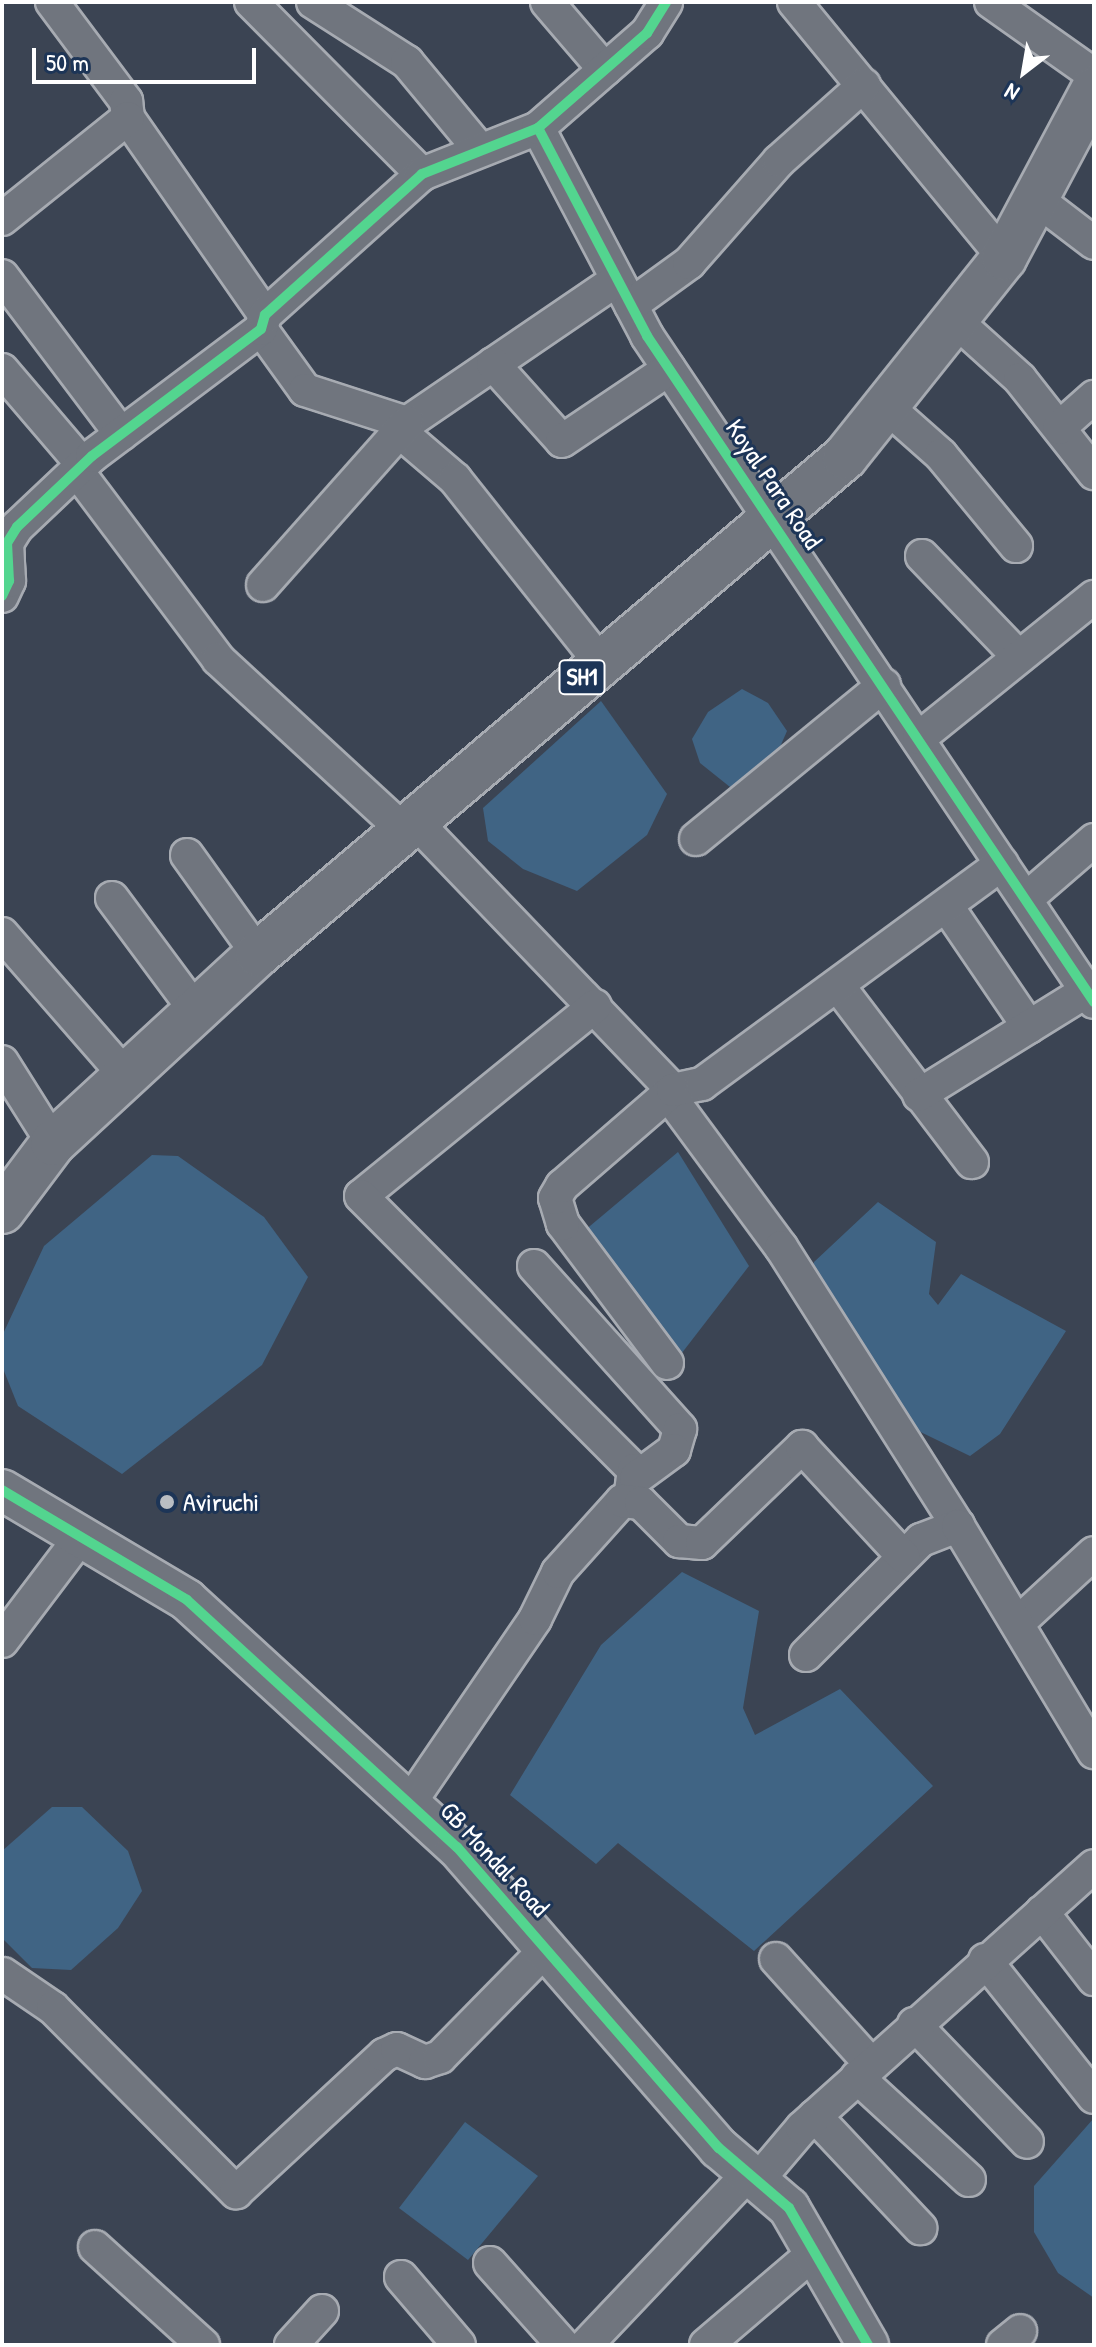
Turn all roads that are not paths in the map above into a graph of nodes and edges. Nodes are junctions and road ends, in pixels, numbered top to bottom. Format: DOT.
graph roads {
  1 [pos="52,2"];
  2 [pos="251,2"];
  3 [pos="313,2"];
  4 [pos="547,2"];
  5 [pos="666,2"];
  6 [pos="794,2"];
  7 [pos="991,2"];
  8 [pos="605,70"];
  9 [pos="1094,75"];
  10 [pos="864,85"];
  11 [pos="1094,89"];
  12 [pos="128,118"];
  13 [pos="538,128"];
  14 [pos="480,150"];
  15 [pos="422,174"];
  16 [pos="1039,201"];
  17 [pos="2,219"];
  18 [pos="1094,243"];
  19 [pos="1004,258"];
  20 [pos="2,276"];
  21 [pos="624,293"];
  22 [pos="263,322"];
  23 [pos="957,322"];
  24 [pos="493,364"];
  25 [pos="669,369"];
  26 [pos="2,370"];
  27 [pos="1094,397"];
  28 [pos="887,407"];
  29 [pos="403,427"];
  30 [pos="1059,428"];
  31 [pos="121,434"];
  32 [pos="80,468"];
  33 [pos="1094,473"];
  34 [pos="771,519"];
  35 [pos="1016,546"];
  36 [pos="922,556"];
  37 [pos="263,585"];
  38 [pos="2,596"];
  39 [pos="1094,597"];
  40 [pos="1019,657"];
  41 [pos="600,662"];
  42 [pos="884,685"];
  43 [pos="919,738"];
  44 [pos="408,824"];
  45 [pos="696,839"];
  46 [pos="1094,840"];
  47 [pos="187,855"];
  48 [pos="1002,864"];
  49 [pos="112,898"];
  50 [pos="1026,899"];
  51 [pos="948,908"];
  52 [pos="2,934"];
  53 [pos="258,954"];
  54 [pos="839,987"];
  55 [pos="1091,996"];
  56 [pos="595,1006"];
  57 [pos="196,1011"];
  58 [pos="1029,1027"];
  59 [pos="2,1062"];
  60 [pos="126,1076"];
  61 [pos="671,1092"];
  62 [pos="919,1095"];
  63 [pos="53,1143"];
  64 [pos="972,1162"];
  65 [pos="2,1211"];
  66 [pos="534,1266"];
  67 [pos="667,1363"];
  68 [pos="633,1488"];
  69 [pos="2,1490"];
  70 [pos="958,1526"];
  71 [pos="83,1534"];
  72 [pos="1094,1553"];
  73 [pos="903,1556"];
  74 [pos="1020,1621"];
  75 [pos="2,1641"];
  76 [pos="806,1655"];
  77 [pos="1094,1752"];
  78 [pos="411,1801"];
  79 [pos="1094,1866"];
  80 [pos="1042,1912"];
  81 [pos="547,1948"];
  82 [pos="776,1959"];
  83 [pos="985,1960"];
  84 [pos="2,1974"];
  85 [pos="1094,1979"];
  86 [pos="914,2024"];
  87 [pos="864,2070"];
  88 [pos="1094,2097"];
  89 [pos="815,2116"];
  90 [pos="1027,2142"];
  91 [pos="752,2177"];
  92 [pos="969,2180"];
  93 [pos="920,2228"];
  94 [pos="95,2247"];
  95 [pos="816,2251"];
  96 [pos="490,2263"];
  97 [pos="401,2277"];
  98 [pos="322,2311"];
  99 [pos="203,2345"];
  100 [pos="291,2345"];
  101 [pos="459,2345"];
  102 [pos="563,2345"];
  103 [pos="586,2345"];
  104 [pos="706,2345"];
  105 [pos="868,2345"];
  1 -- 12 [label="street"];
  2 -- 15 [label="street"];
  3 -- 14 [label="street"];
  4 -- 8 [label="street"];
  5 -- 8 [label="street"];
  6 -- 10 [label="street"];
  7 -- 9 [label="street"];
  8 -- 13 [label="street"];
  10 -- 19 [label="street"];
  10 -- 21 [label="street"];
  11 -- 16 [label="main road, SH1"];
  12 -- 17 [label="street"];
  12 -- 22 [label="street"];
  13 -- 14 [label="street"];
  13 -- 21 [label="street, Koyal Para Road"];
  14 -- 15 [label="street"];
  15 -- 22 [label="street"];
  16 -- 18 [label="street"];
  16 -- 19 [label="main road, SH1"];
  19 -- 23 [label="main road, SH1"];
  20 -- 31 [label="street"];
  21 -- 24 [label="street"];
  21 -- 25 [label="street, Koyal Para Road"];
  22 -- 29 [label="street"];
  22 -- 31 [label="street"];
  23 -- 28 [label="main road, SH1"];
  23 -- 30 [label="street"];
  24 -- 25 [label="street"];
  24 -- 29 [label="street"];
  25 -- 34 [label="street, Koyal Para Road"];
  26 -- 32 [label="street"];
  27 -- 30 [label="street"];
  28 -- 34 [label="main road, SH1"];
  28 -- 35 [label="street"];
  29 -- 37 [label="street"];
  29 -- 41 [label="street"];
  30 -- 33 [label="street"];
  31 -- 32 [label="street"];
  32 -- 38 [label="street"];
  32 -- 44 [label="street"];
  34 -- 41 [label="main road, SH1"];
  34 -- 42 [label="street, Koyal Para Road"];
  36 -- 40 [label="street"];
  39 -- 40 [label="street"];
  40 -- 43 [label="street"];
  41 -- 44 [label="main road, SH1"];
  42 -- 43 [label="street, Koyal Para Road"];
  42 -- 45 [label="street"];
  43 -- 48 [label="street, Koyal Para Road"];
  44 -- 53 [label="main road, SH1"];
  44 -- 56 [label="street"];
  46 -- 50 [label="street"];
  47 -- 53 [label="street"];
  48 -- 50 [label="street, Koyal Para Road"];
  48 -- 51 [label="street"];
  49 -- 57 [label="street"];
  50 -- 55 [label="street, Koyal Para Road"];
  51 -- 54 [label="street"];
  51 -- 58 [label="street"];
  52 -- 60 [label="street"];
  53 -- 57 [label="main road, SH1"];
  54 -- 61 [label="street"];
  54 -- 62 [label="street"];
  55 -- 58 [label="street"];
  56 -- 61 [label="street"];
  56 -- 68 [label="street"];
  57 -- 60 [label="main road, SH1"];
  58 -- 62 [label="street"];
  59 -- 63 [label="street"];
  60 -- 63 [label="main road, SH1"];
  61 -- 67 [label="street"];
  61 -- 70 [label="street"];
  62 -- 64 [label="street"];
  63 -- 65 [label="main road, SH1"];
  66 -- 68 [label="street"];
  68 -- 73 [label="street"];
  68 -- 78 [label="street"];
  69 -- 71 [label="street, GB Mondal Road"];
  70 -- 73 [label="street"];
  70 -- 74 [label="street"];
  71 -- 75 [label="street"];
  71 -- 78 [label="street, GB Mondal Road"];
  72 -- 74 [label="street"];
  73 -- 76 [label="street"];
  74 -- 77 [label="street"];
  78 -- 81 [label="street, GB Mondal Road"];
  79 -- 80 [label="street"];
  80 -- 83 [label="street"];
  80 -- 85 [label="street"];
  81 -- 84 [label="street"];
  81 -- 91 [label="street, GB Mondal Road"];
  82 -- 87 [label="street"];
  83 -- 86 [label="street"];
  83 -- 88 [label="street"];
  86 -- 87 [label="street"];
  86 -- 90 [label="street"];
  87 -- 89 [label="street"];
  87 -- 92 [label="street"];
  89 -- 91 [label="street"];
  89 -- 93 [label="street"];
  91 -- 95 [label="street, GB Mondal Road"];
  91 -- 103 [label="street"];
  94 -- 99 [label="street"];
  95 -- 104 [label="street"];
  95 -- 105 [label="street, GB Mondal Road"];
  96 -- 102 [label="street"];
  97 -- 101 [label="street"];
  98 -- 100 [label="street"];
}
